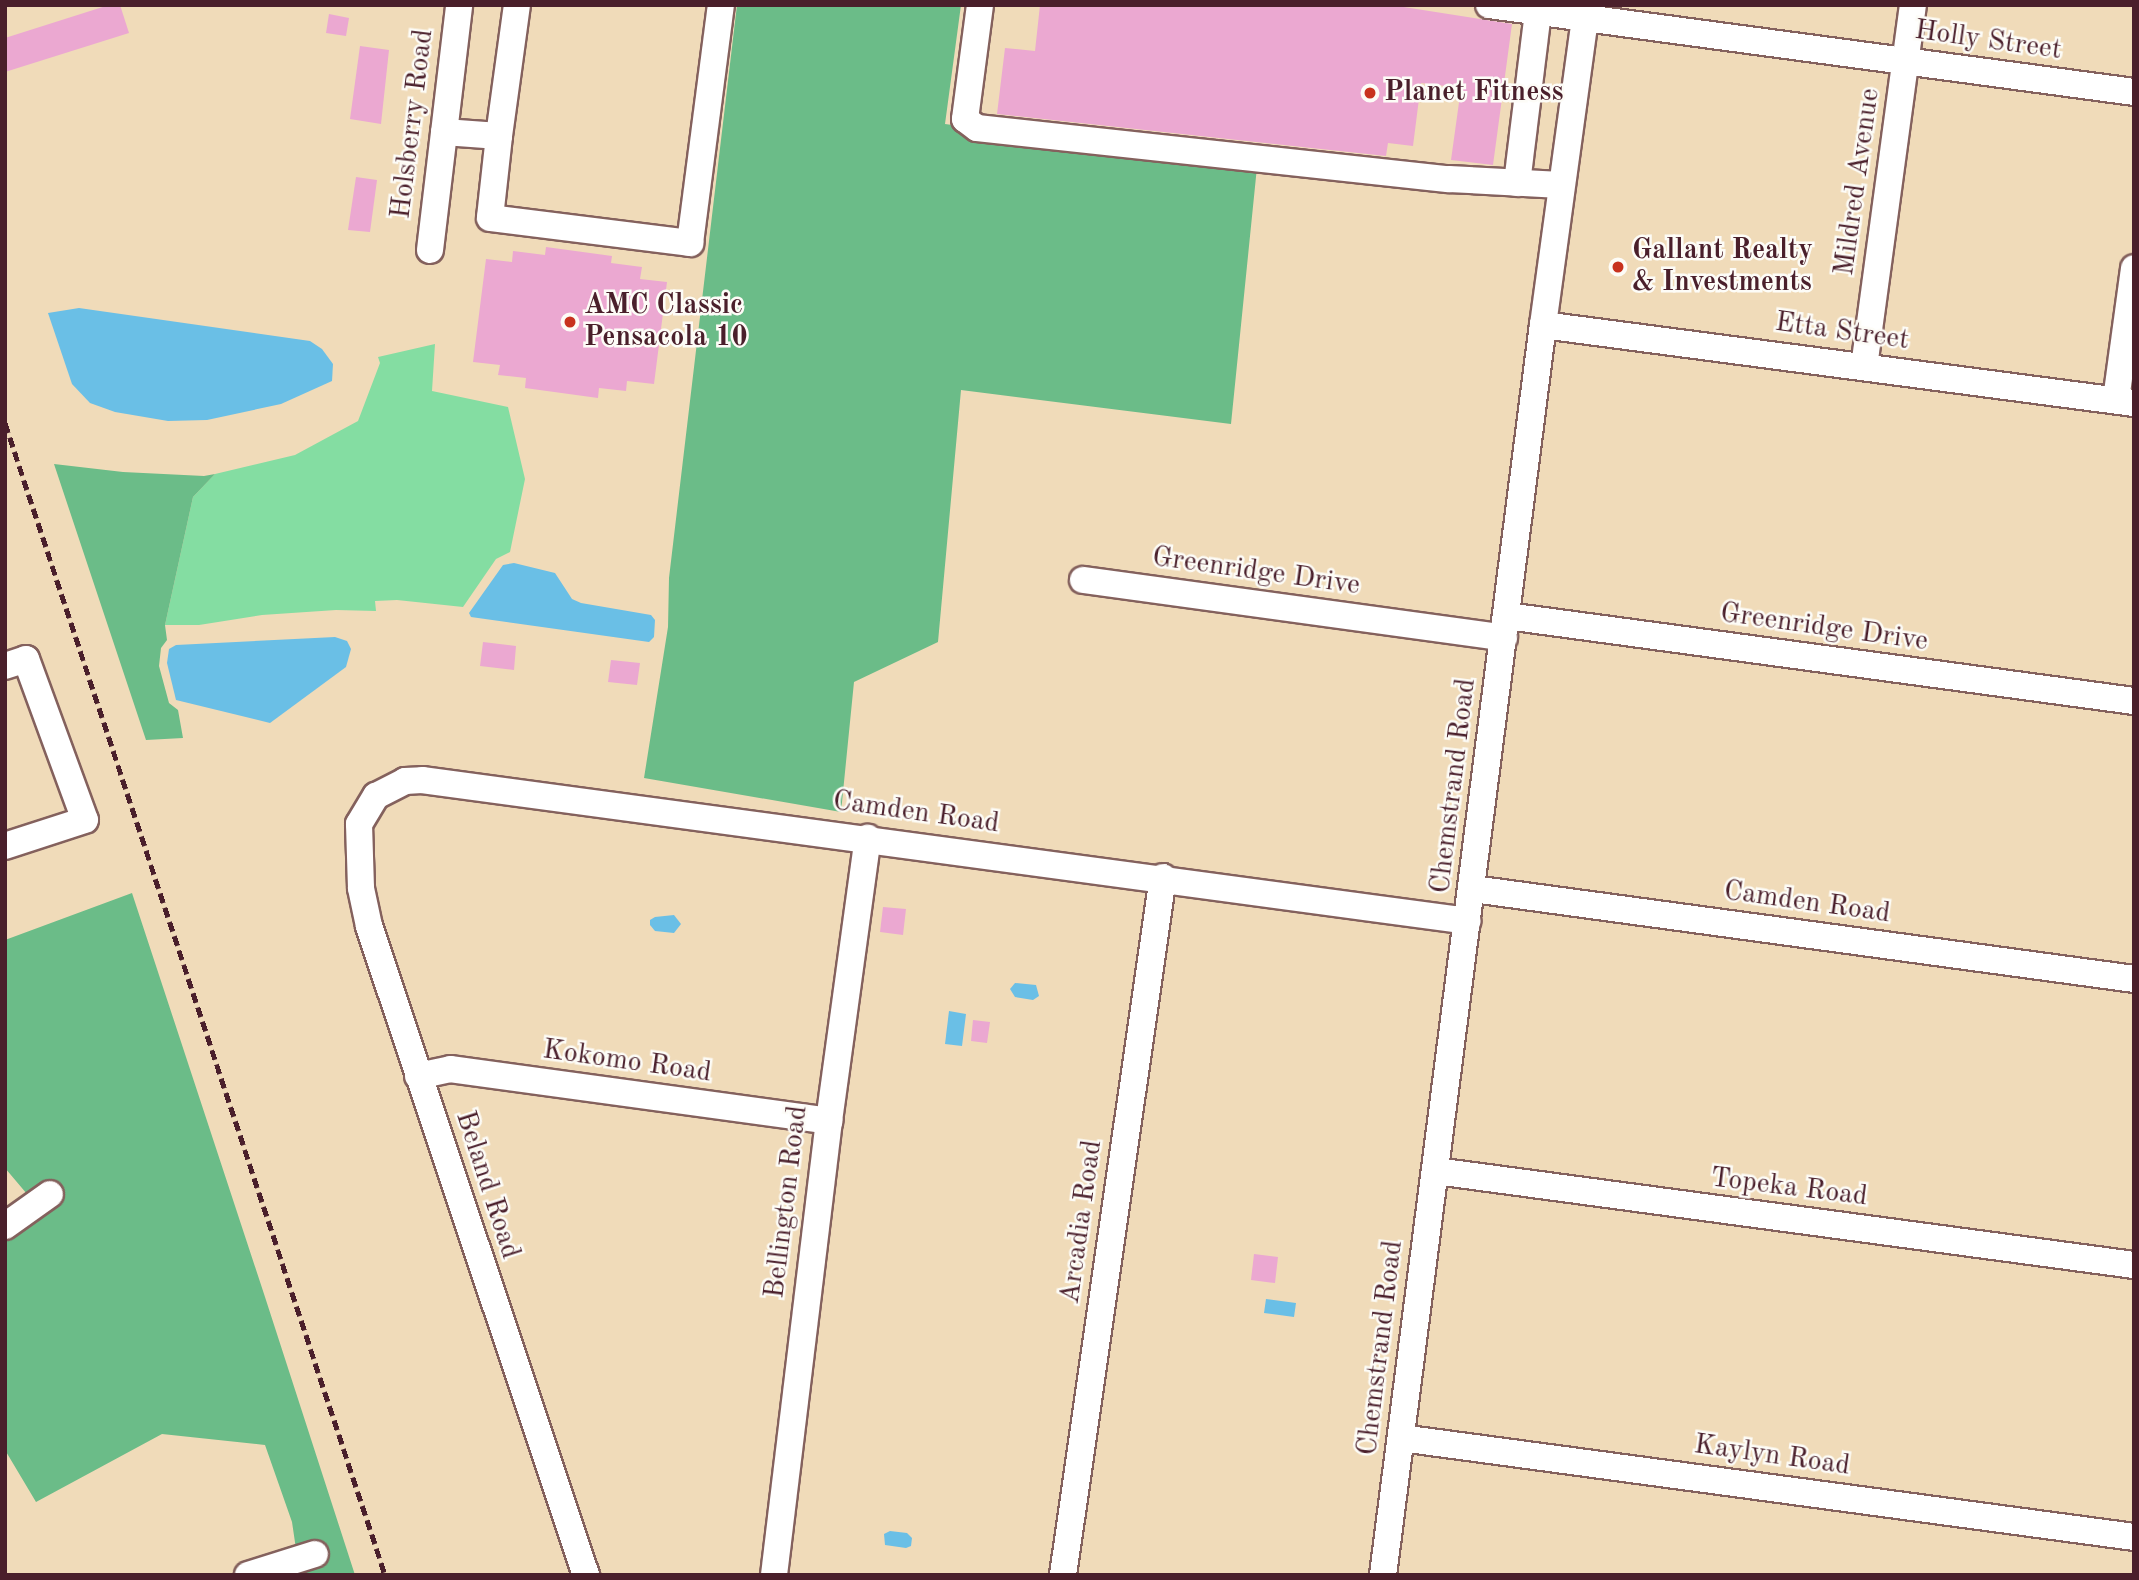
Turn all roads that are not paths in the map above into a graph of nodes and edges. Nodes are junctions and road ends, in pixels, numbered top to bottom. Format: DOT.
graph roads {
  1 [pos="459,5"];
  2 [pos="517,5"];
  3 [pos="721,5"];
  4 [pos="979,5"];
  5 [pos="1489,5"];
  6 [pos="1913,5"];
  7 [pos="1586,11"];
  8 [pos="1538,12"];
  9 [pos="1906,61"];
  10 [pos="2134,92"];
  11 [pos="443,132"];
  12 [pos="499,136"];
  13 [pos="1517,183"];
  14 [pos="1561,185"];
  15 [pos="430,250"];
  16 [pos="2134,268"];
  17 [pos="1543,324"];
  18 [pos="1864,367"];
  19 [pos="2125,402"];
  20 [pos="1083,580"];
  21 [pos="1505,627"];
  22 [pos="5,666"];
  23 [pos="2134,701"];
  24 [pos="365,809"];
  25 [pos="868,838"];
  26 [pos="5,846"];
  27 [pos="1163,877"];
  28 [pos="1473,889"];
  29 [pos="1468,921"];
  30 [pos="2134,979"];
  31 [pos="418,1076"];
  32 [pos="829,1121"];
  33 [pos="1436,1171"];
  34 [pos="50,1194"];
  35 [pos="5,1226"];
  36 [pos="2134,1265"];
  37 [pos="1401,1438"];
  38 [pos="2134,1537"];
  39 [pos="315,1554"];
  40 [pos="248,1575"];
  41 [pos="586,1575"];
  42 [pos="774,1575"];
  43 [pos="1063,1575"];
  44 [pos="1383,1575"];
  1 -- 11 [label="street, Holsberry Road"];
  2 -- 12 [label="street"];
  3 -- 12 [label="street"];
  4 -- 13 [label="street"];
  5 -- 8 [label="street, Holly Street"];
  6 -- 9 [label="street, Mildred Avenue"];
  7 -- 8 [label="street, Holly Street"];
  7 -- 9 [label="street, Holly Street"];
  7 -- 14 [label="street, Chemstrand Road"];
  8 -- 13 [label="street"];
  9 -- 10 [label="street, Holly Street"];
  9 -- 18 [label="street, Mildred Avenue"];
  11 -- 12 [label="street"];
  11 -- 15 [label="street, Holsberry Road"];
  13 -- 14 [label="street"];
  14 -- 17 [label="street, Chemstrand Road"];
  16 -- 19 [label="street"];
  17 -- 18 [label="street, Etta Street"];
  17 -- 21 [label="street, Chemstrand Road"];
  18 -- 19 [label="street, Etta Street"];
  20 -- 21 [label="street, Greenridge Drive"];
  21 -- 23 [label="street, Greenridge Drive"];
  21 -- 28 [label="street, Chemstrand Road"];
  22 -- 26 [label="street"];
  24 -- 25 [label="street, Camden Road"];
  24 -- 31 [label="street, Beland Road"];
  25 -- 27 [label="street, Camden Road"];
  25 -- 32 [label="street, Bellington Road"];
  27 -- 29 [label="street, Camden Road"];
  27 -- 43 [label="street, Arcadia Road"];
  28 -- 29 [label="street, Chemstrand Road"];
  28 -- 30 [label="street, Camden Road"];
  29 -- 33 [label="street, Chemstrand Road"];
  31 -- 32 [label="street, Kokomo Road"];
  31 -- 41 [label="street, Beland Road"];
  32 -- 42 [label="street, Bellington Road"];
  33 -- 36 [label="street, Topeka Road"];
  33 -- 37 [label="street, Chemstrand Road"];
  34 -- 35 [label="street"];
  37 -- 38 [label="street, Kaylyn Road"];
  37 -- 44 [label="street, Chemstrand Road"];
  39 -- 40 [label="street"];
}
